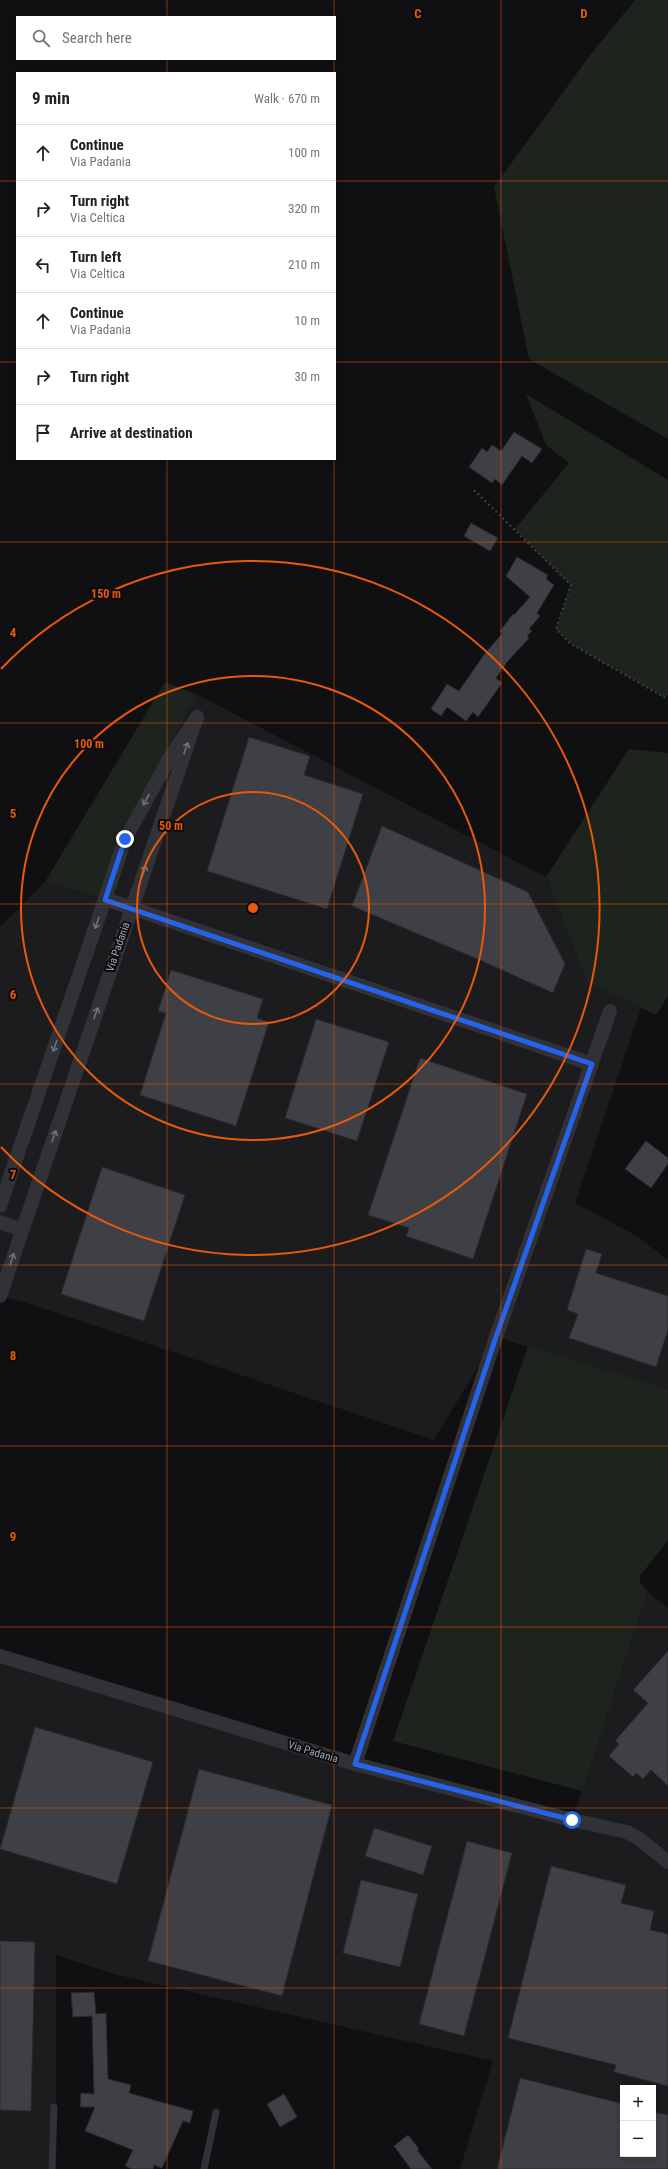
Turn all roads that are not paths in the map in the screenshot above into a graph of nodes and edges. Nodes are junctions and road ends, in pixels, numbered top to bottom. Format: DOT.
graph roads {
  1 [pos="105,900"];
  2 [pos="131,908"];
  3 [pos="610,1011"];
  4 [pos="592,1064"];
  5 [pos="0,1206"];
  6 [pos="0,1222"];
  7 [pos="22,1230"];
  8 [pos="0,1296"];
  9 [pos="0,1656"];
  10 [pos="355,1764"];
  11 [pos="668,1862"];
  12 [pos="54,2107"];
  13 [pos="216,2112"];
  14 [pos="52,2169"];
  15 [pos="204,2169"];
  1 -- 2 [label="street, Via Padania"];
  2 -- 1 [label="street, one-way"];
  1 -- 5 [label="street, one-way"];
  2 -- 4 [label="street"];
  7 -- 2 [label="street, Via Padania, one-way"];
  3 -- 4 [label="street"];
  4 -- 10 [label="street"];
  6 -- 7 [label="street"];
  8 -- 7 [label="street, Via Padania, one-way"];
  9 -- 10 [label="street, Via Padania"];
  10 -- 11 [label="street, Via Padania"];
  12 -- 14 [label="lane"];
  13 -- 15 [label="lane"];
}
